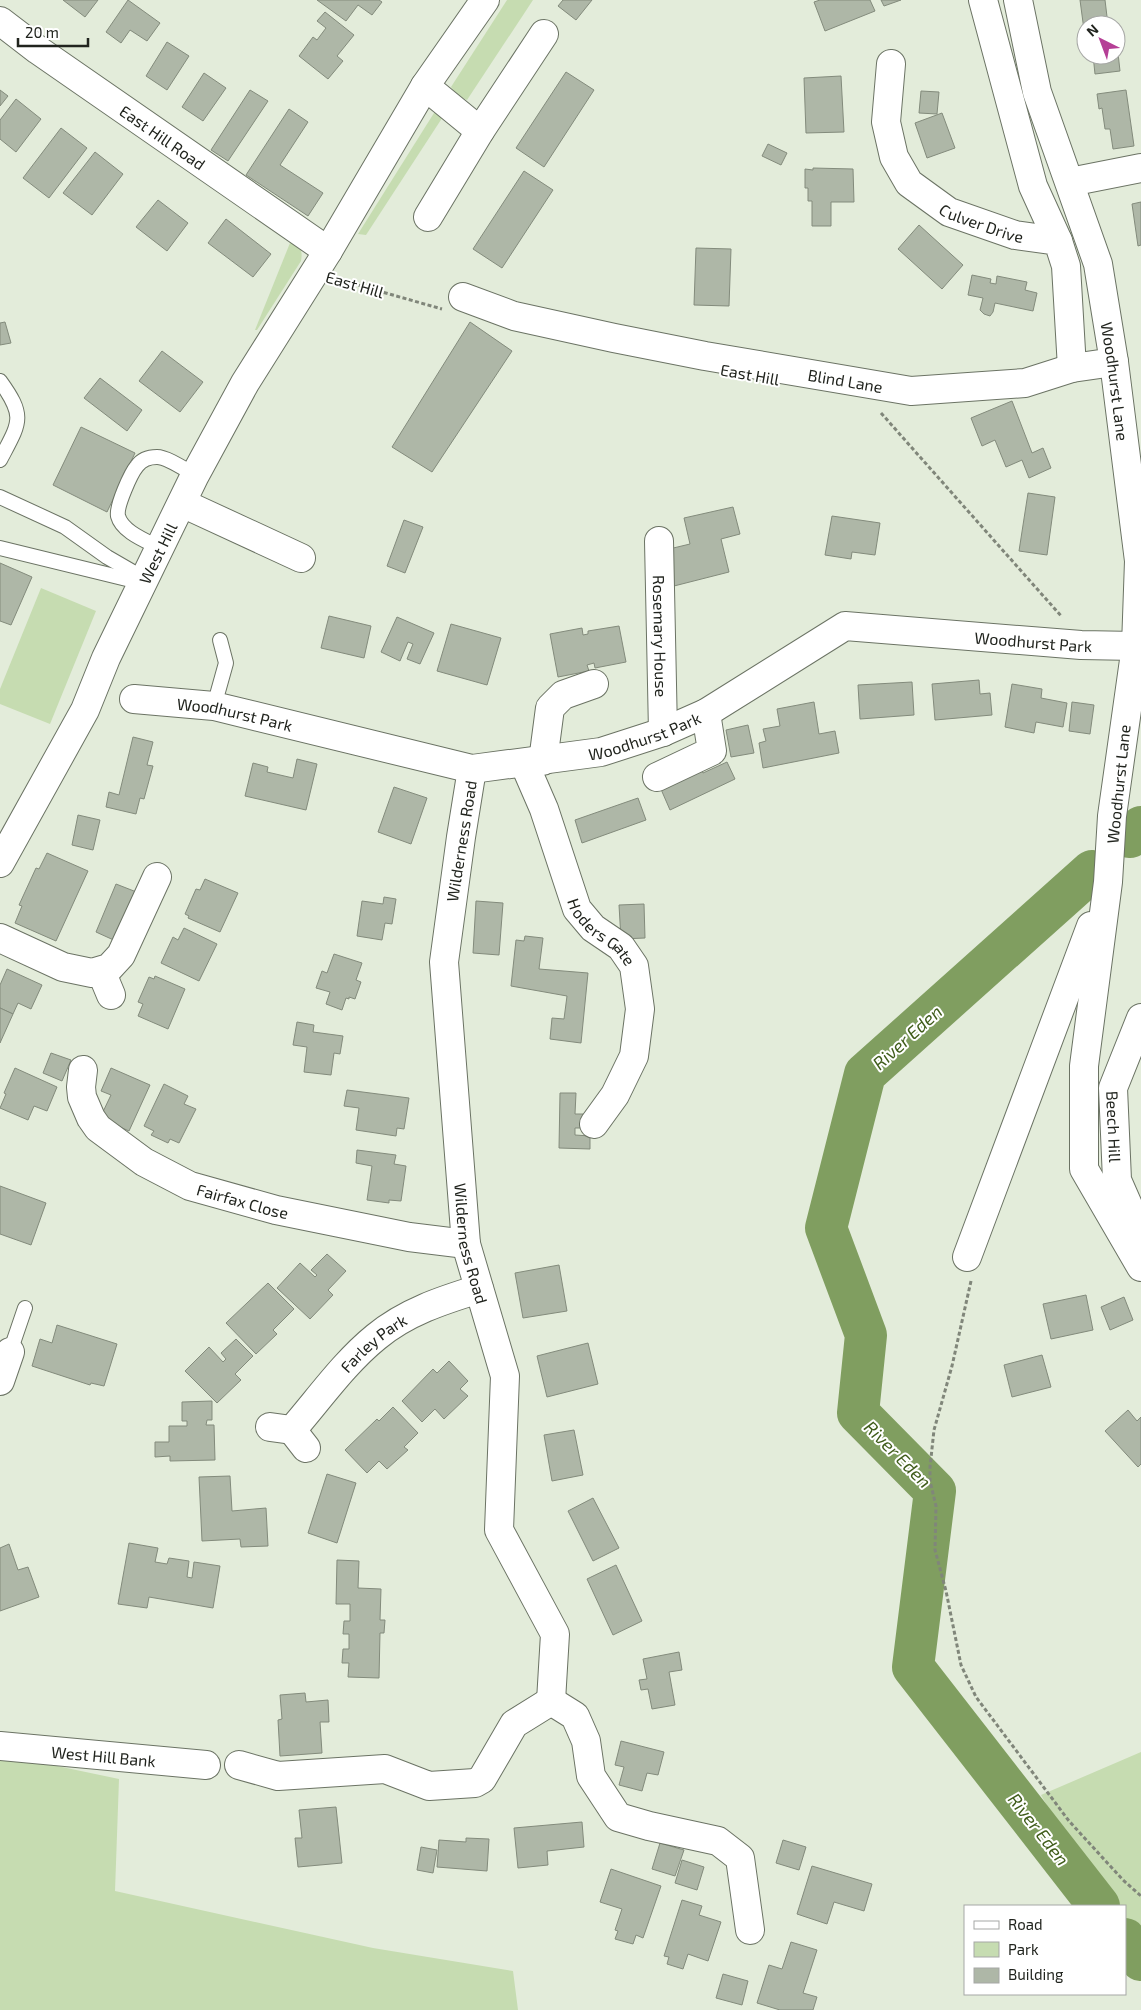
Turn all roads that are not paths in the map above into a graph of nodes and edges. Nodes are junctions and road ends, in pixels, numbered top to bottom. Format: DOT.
graph roads {
  1 [pos="485,0"];
  2 [pos="983,0"];
  3 [pos="1018,0"];
  4 [pos="0,21"];
  5 [pos="544,34"];
  6 [pos="891,64"];
  7 [pos="425,86"];
  8 [pos="480,130"];
  9 [pos="1141,168"];
  10 [pos="1070,182"];
  11 [pos="428,217"];
  12 [pos="1058,241"];
  13 [pos="321,262"];
  14 [pos="454,303"];
  15 [pos="1114,362"];
  16 [pos="1072,368"];
  17 [pos="0,380"];
  18 [pos="0,460"];
  19 [pos="195,475"];
  20 [pos="0,497"];
  21 [pos="182,503"];
  22 [pos="659,541"];
  23 [pos="0,548"];
  24 [pos="160,548"];
  25 [pos="301,558"];
  26 [pos="144,581"];
  27 [pos="220,640"];
  28 [pos="1136,646"];
  29 [pos="594,684"];
  30 [pos="134,699"];
  31 [pos="214,706"];
  32 [pos="706,713"];
  33 [pos="664,732"];
  34 [pos="534,762"];
  35 [pos="472,769"];
  36 [pos="657,777"];
  37 [pos="0,863"];
  38 [pos="156,877"];
  39 [pos="1108,882"];
  40 [pos="0,938"];
  41 [pos="1141,1018"];
  42 [pos="83,1070"];
  43 [pos="594,1124"];
  44 [pos="1141,1235"];
  45 [pos="466,1244"];
  46 [pos="971,1265"];
  47 [pos="1141,1267"];
  48 [pos="480,1289"];
  49 [pos="25,1308"];
  50 [pos="10,1352"];
  51 [pos="0,1381"];
  52 [pos="289,1435"];
  53 [pos="551,1701"];
  54 [pos="0,1746"];
  55 [pos="206,1765"];
  56 [pos="239,1765"];
  57 [pos="750,1930"];
  1 -- 7 [label="street, East Hill"];
  2 -- 12 [label="street"];
  3 -- 10 [label="street, Woodhurst Lane"];
  4 -- 13 [label="street, East Hill Road"];
  5 -- 8 [label="street"];
  6 -- 12 [label="street, Culver Drive"];
  7 -- 8 [label="street"];
  7 -- 13 [label="street, East Hill"];
  8 -- 11 [label="street"];
  9 -- 10 [label="street"];
  10 -- 15 [label="street, Woodhurst Lane"];
  12 -- 16 [label="street"];
  13 -- 19 [label="street, West Hill"];
  14 -- 16 [label="street, Blind Lane"];
  15 -- 16 [label="street, Blind Lane"];
  15 -- 28 [label="street, Woodhurst Lane"];
  17 -- 18 [label="lane"];
  19 -- 21 [label="street, West Hill"];
  19 -- 24 [label="lane"];
  20 -- 26 [label="lane"];
  21 -- 24 [label="street, West Hill"];
  21 -- 25 [label="street"];
  22 -- 33 [label="street, Rosemary House"];
  23 -- 26 [label="lane"];
  24 -- 26 [label="street, West Hill"];
  26 -- 37 [label="street, West Hill"];
  27 -- 31 [label="lane"];
  28 -- 32 [label="street, Woodhurst Park"];
  28 -- 39 [label="street, Woodhurst Lane"];
  29 -- 34 [label="street"];
  30 -- 31 [label="street, Woodhurst Park"];
  31 -- 35 [label="street, Woodhurst Park"];
  32 -- 33 [label="street, Woodhurst Park"];
  32 -- 36 [label="street"];
  33 -- 34 [label="street, Woodhurst Park"];
  34 -- 35 [label="street, Woodhurst Park"];
  34 -- 43 [label="street, Hoders Gate"];
  35 -- 45 [label="street, Wilderness Road"];
  38 -- 40 [label="street"];
  39 -- 46 [label="street"];
  39 -- 47 [label="street, Woodhurst Lane"];
  41 -- 44 [label="street, Beech Hill"];
  42 -- 45 [label="street, Fairfax Close"];
  45 -- 48 [label="street, Wilderness Road"];
  48 -- 52 [label="street, Farley Park"];
  48 -- 53 [label="street, Wilderness Road"];
  49 -- 50 [label="lane"];
  50 -- 51 [label="street"];
  53 -- 56 [label="street"];
  53 -- 57 [label="street"];
  54 -- 55 [label="street, West Hill Bank"];
}
